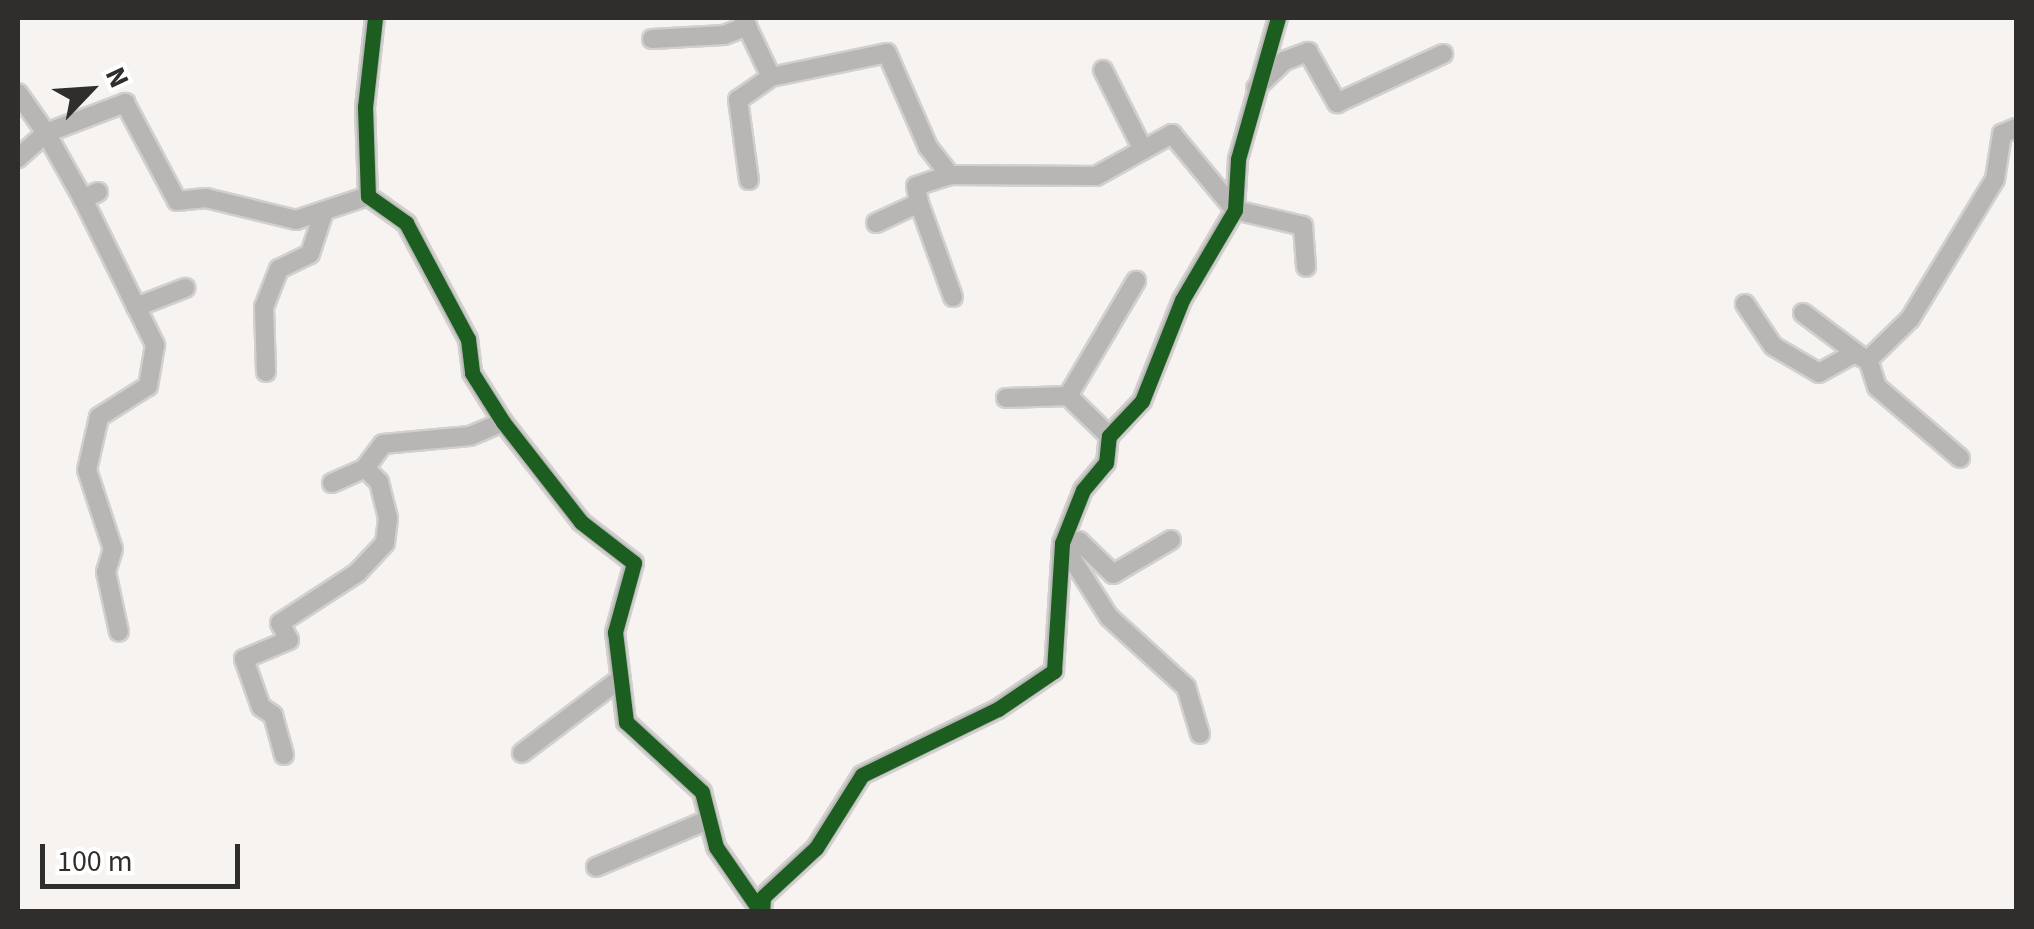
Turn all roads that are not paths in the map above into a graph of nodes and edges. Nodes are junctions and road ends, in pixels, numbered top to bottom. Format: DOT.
graph roads {
  1 [pos="375,18"];
  2 [pos="1278,18"];
  3 [pos="745,22"];
  4 [pos="652,39"];
  5 [pos="1443,54"];
  6 [pos="1104,70"];
  7 [pos="771,77"];
  8 [pos="1256,88"];
  9 [pos="18,93"];
  10 [pos="2016,128"];
  11 [pos="46,133"];
  12 [pos="1143,150"];
  13 [pos="18,158"];
  14 [pos="950,175"];
  15 [pos="749,180"];
  16 [pos="368,196"];
  17 [pos="919,202"];
  18 [pos="324,210"];
  19 [pos="1234,210"];
  20 [pos="876,223"];
  21 [pos="1306,266"];
  22 [pos="1136,282"];
  23 [pos="186,288"];
  24 [pos="952,297"];
  25 [pos="1746,304"];
  26 [pos="136,307"];
  27 [pos="1803,314"];
  28 [pos="1862,357"];
  29 [pos="266,372"];
  30 [pos="1068,396"];
  31 [pos="1006,398"];
  32 [pos="503,422"];
  33 [pos="1109,436"];
  34 [pos="1960,458"];
  35 [pos="365,468"];
  36 [pos="332,483"];
  37 [pos="1171,540"];
  38 [pos="1062,543"];
  39 [pos="118,632"];
  40 [pos="616,682"];
  41 [pos="1200,734"];
  42 [pos="522,753"];
  43 [pos="284,755"];
  44 [pos="708,820"];
  45 [pos="596,867"];
  46 [pos="762,912"];
  1 -- 16 [label="street"];
  2 -- 8 [label="street"];
  3 -- 4 [label="street"];
  3 -- 7 [label="street"];
  5 -- 8 [label="street"];
  6 -- 12 [label="street"];
  7 -- 14 [label="street"];
  7 -- 15 [label="street"];
  8 -- 19 [label="street"];
  9 -- 11 [label="street"];
  10 -- 28 [label="street"];
  11 -- 13 [label="street"];
  11 -- 18 [label="street"];
  11 -- 26 [label="street"];
  12 -- 14 [label="street"];
  12 -- 19 [label="street"];
  14 -- 17 [label="street"];
  16 -- 18 [label="street"];
  16 -- 32 [label="street"];
  17 -- 20 [label="street"];
  17 -- 24 [label="street"];
  18 -- 29 [label="street"];
  19 -- 21 [label="street"];
  19 -- 33 [label="street"];
  22 -- 30 [label="street"];
  23 -- 26 [label="street"];
  25 -- 28 [label="street"];
  26 -- 39 [label="street"];
  27 -- 28 [label="street"];
  28 -- 34 [label="street"];
  30 -- 31 [label="street"];
  30 -- 33 [label="street"];
  32 -- 35 [label="street"];
  32 -- 40 [label="street"];
  33 -- 38 [label="street"];
  35 -- 36 [label="street"];
  35 -- 43 [label="street"];
  37 -- 38 [label="street"];
  38 -- 41 [label="street"];
  38 -- 46 [label="street"];
  40 -- 42 [label="street"];
  40 -- 44 [label="street"];
  44 -- 45 [label="street"];
  44 -- 46 [label="street"];
}
